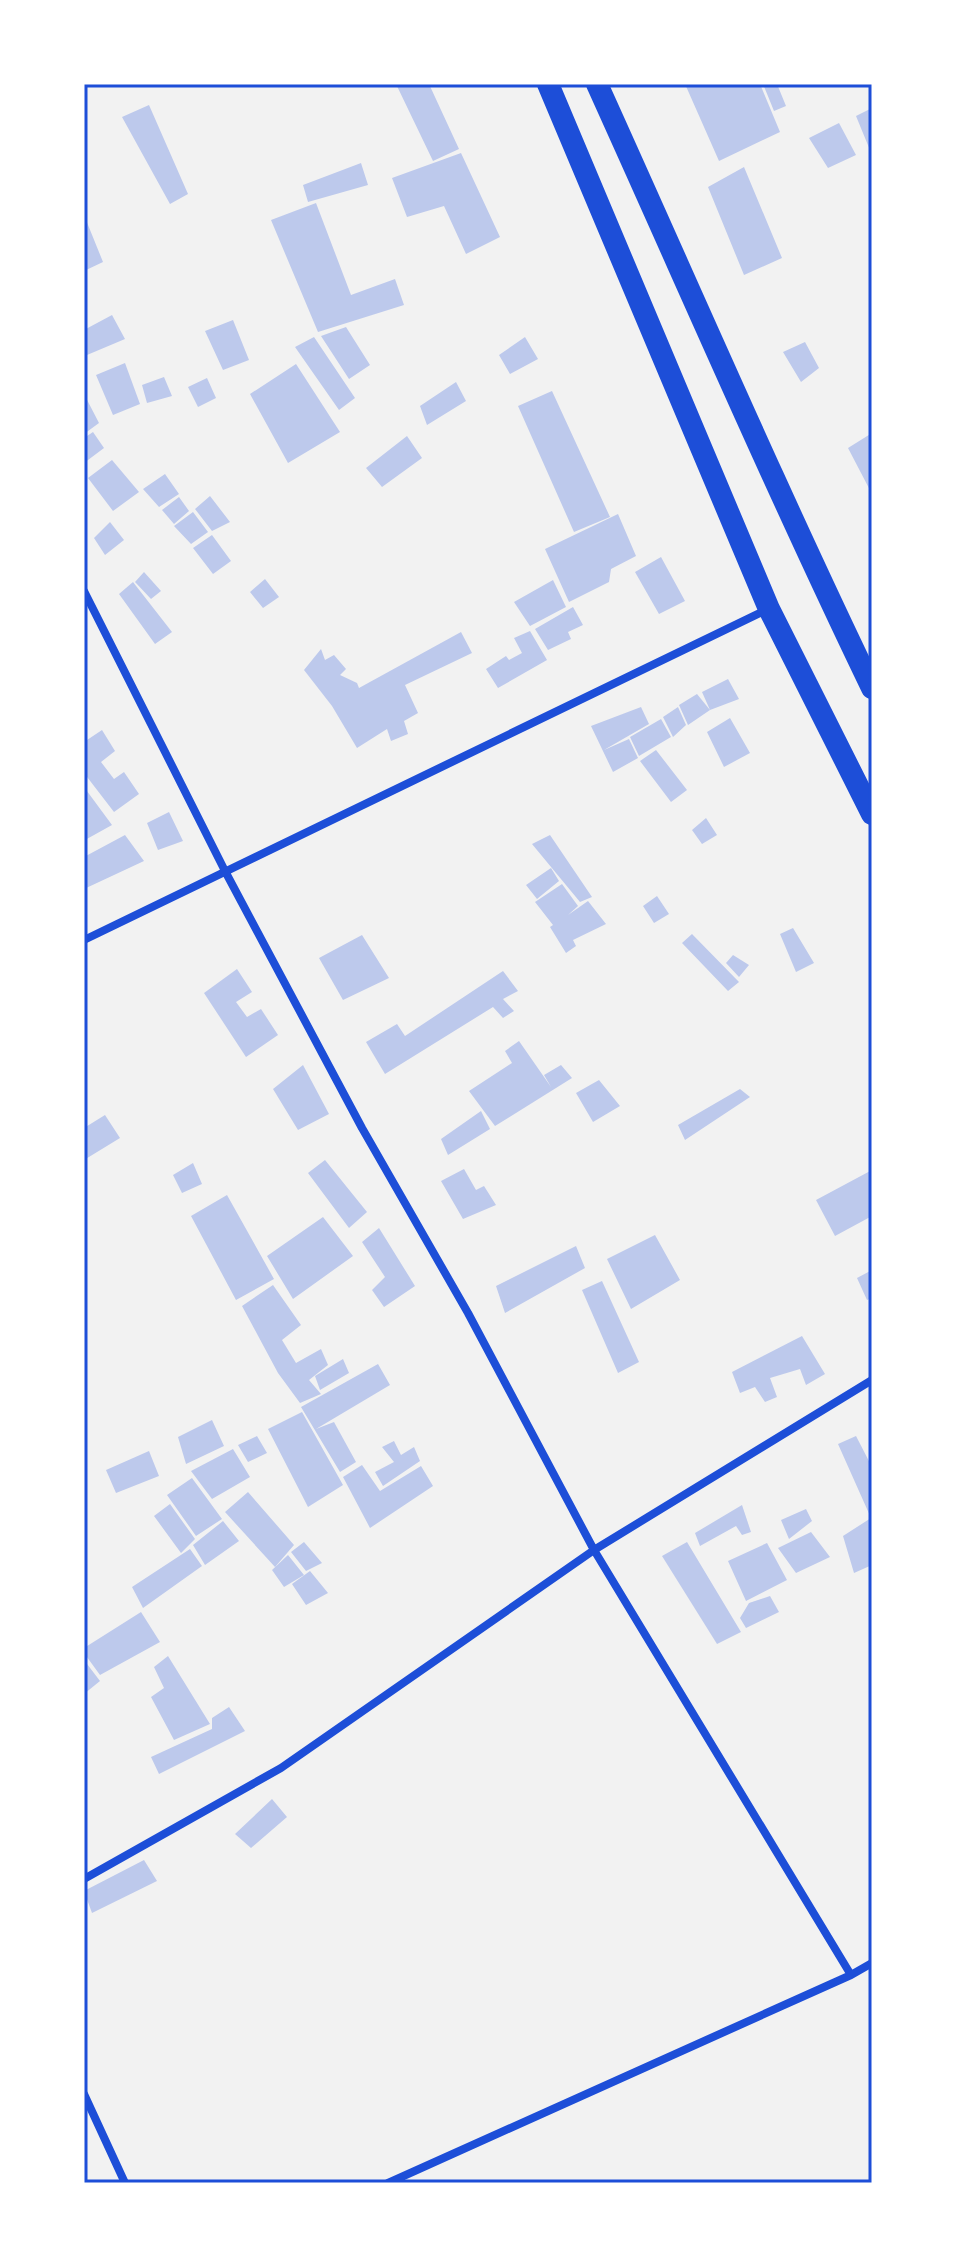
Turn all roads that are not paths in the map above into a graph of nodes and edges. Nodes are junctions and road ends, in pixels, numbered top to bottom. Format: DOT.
graph roads {
  1 [pos="548,84"];
  2 [pos="597,84"];
  3 [pos="84,591"];
  4 [pos="769,609"];
  5 [pos="872,688"];
  6 [pos="872,814"];
  7 [pos="225,871"];
  8 [pos="84,940"];
  9 [pos="872,1380"];
  10 [pos="594,1550"];
  11 [pos="84,1879"];
  12 [pos="872,1963"];
  13 [pos="851,1975"];
  14 [pos="84,2094"];
  15 [pos="125,2183"];
  16 [pos="388,2183"];
  1 -- 4 [label="highway"];
  2 -- 5 [label="highway"];
  3 -- 7 [label="street"];
  4 -- 6 [label="highway"];
  4 -- 7 [label="street"];
  7 -- 8 [label="street"];
  7 -- 10 [label="street"];
  9 -- 10 [label="street"];
  10 -- 11 [label="street"];
  10 -- 13 [label="street"];
  12 -- 13 [label="street"];
  13 -- 16 [label="street"];
  14 -- 15 [label="street"];
}
